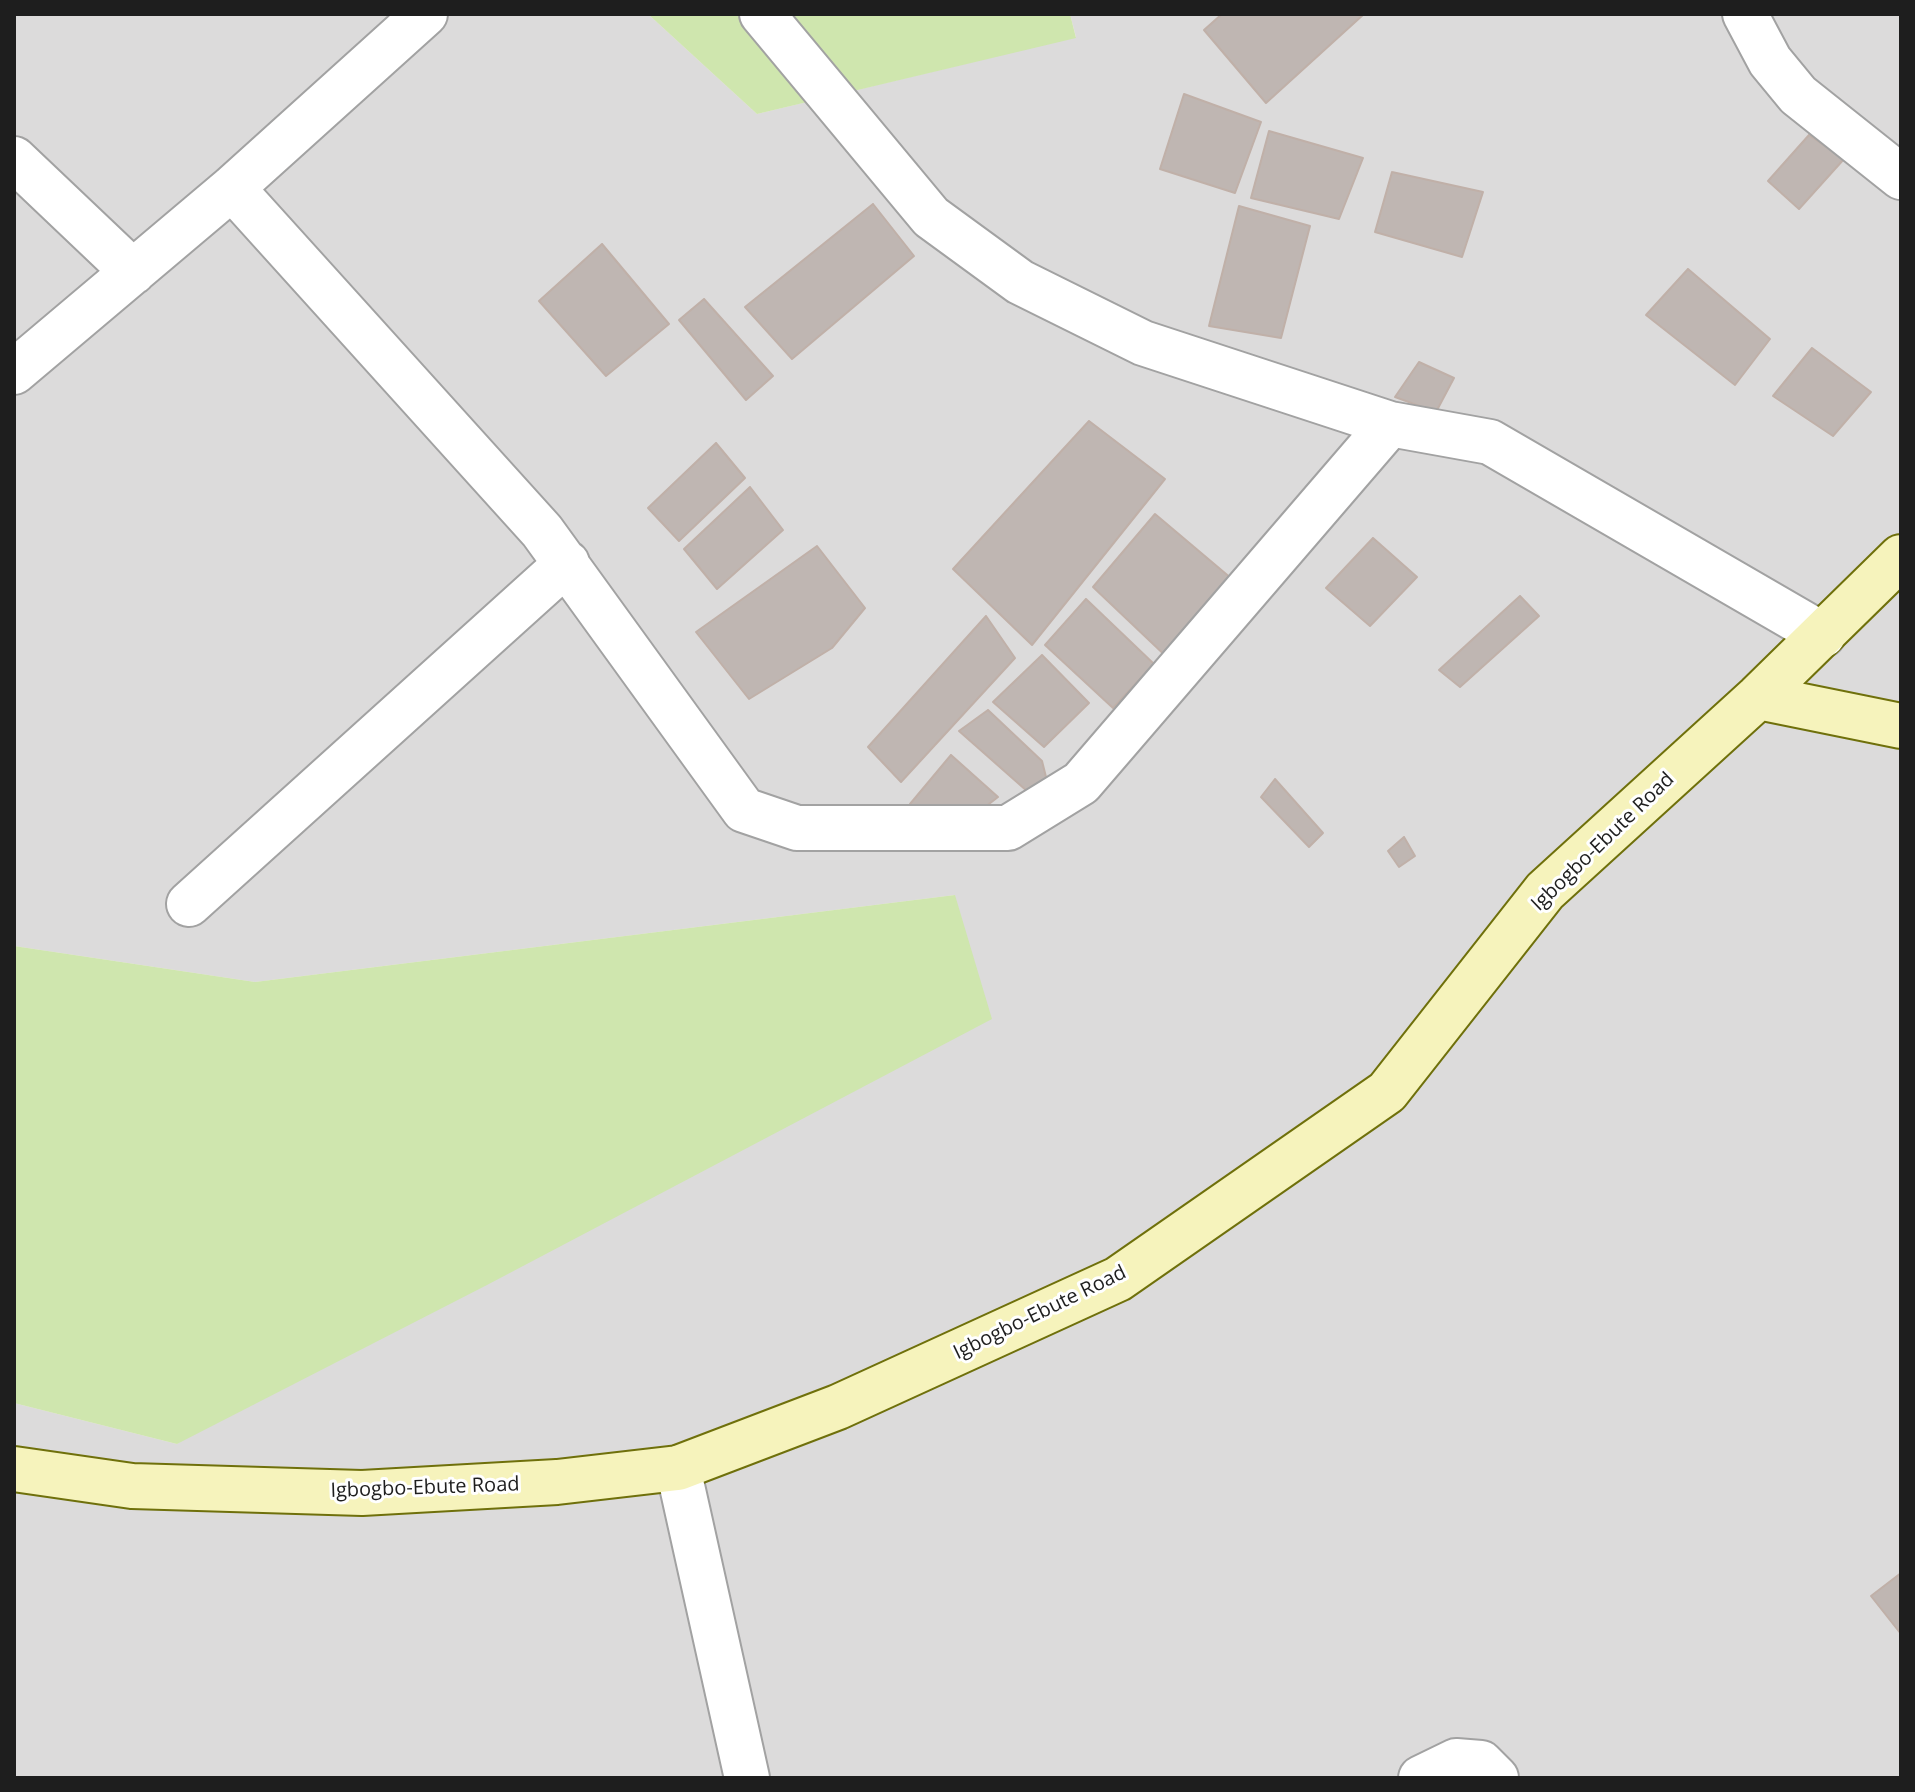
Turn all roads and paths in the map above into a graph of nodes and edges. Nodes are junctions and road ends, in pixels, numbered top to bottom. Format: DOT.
graph roads {
  1 [pos="425,14"];
  2 [pos="762,14"];
  3 [pos="1745,14"];
  4 [pos="14,159"];
  5 [pos="1901,177"];
  6 [pos="232,188"];
  7 [pos="133,272"];
  8 [pos="14,372"];
  9 [pos="1390,424"];
  10 [pos="1901,557"];
  11 [pos="567,563"];
  12 [pos="1823,635"];
  13 [pos="1758,697"];
  14 [pos="1901,726"];
  15 [pos="189,904"];
  16 [pos="678,1468"];
  17 [pos="14,1469"];
  18 [pos="747,1778"];
  19 [pos="1421,1778"];
  20 [pos="1496,1778"];
  1 -- 6 [label="street"];
  2 -- 9 [label="street"];
  3 -- 5 [label="street"];
  4 -- 7 [label="street"];
  6 -- 7 [label="street"];
  6 -- 11 [label="street"];
  7 -- 8 [label="street"];
  9 -- 11 [label="street"];
  9 -- 12 [label="street"];
  10 -- 12 [label="main road, Igbogbo-Ebute Road"];
  11 -- 15 [label="street"];
  12 -- 13 [label="main road, Igbogbo-Ebute Road"];
  13 -- 14 [label="main road"];
  13 -- 16 [label="main road, Igbogbo-Ebute Road"];
  16 -- 17 [label="main road, Igbogbo-Ebute Road"];
  16 -- 18 [label="street"];
  19 -- 20 [label="street"];
}
